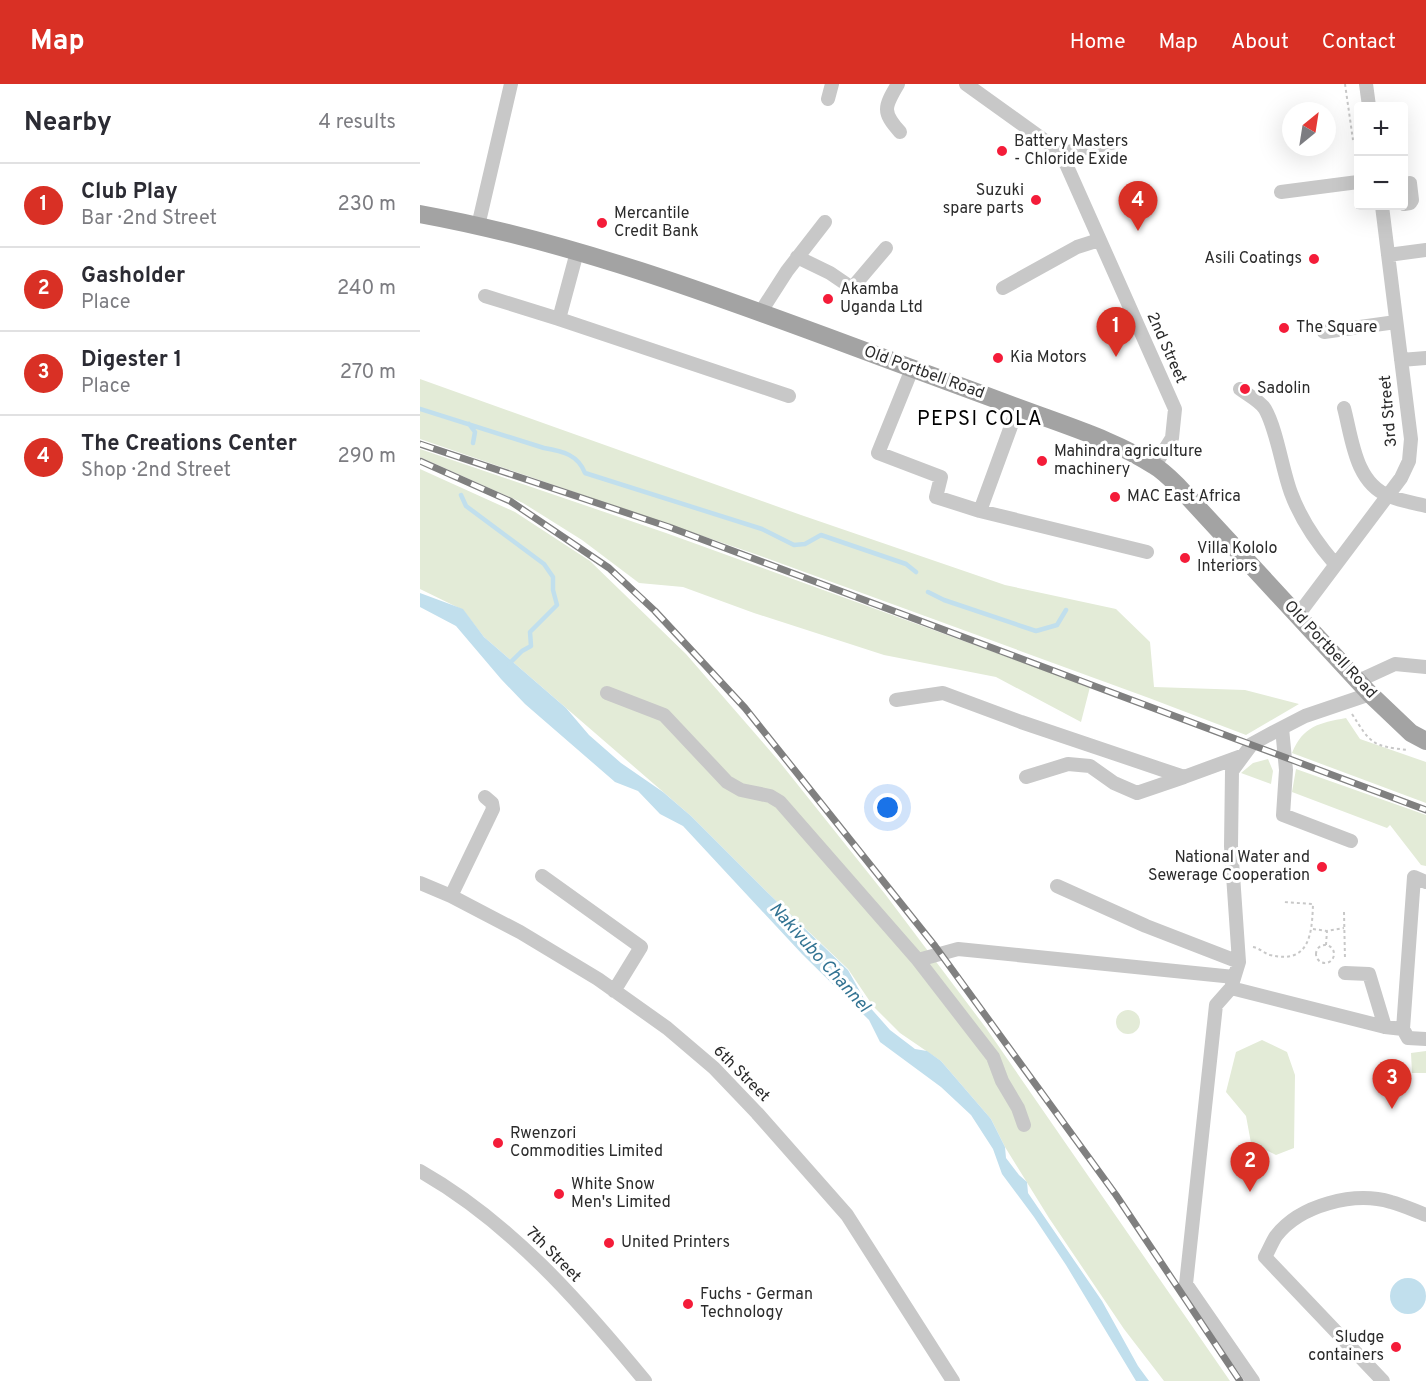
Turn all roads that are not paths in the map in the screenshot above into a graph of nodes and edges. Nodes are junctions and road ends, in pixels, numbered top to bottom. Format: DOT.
graph roads {
  1 [pos="511,84"];
  2 [pos="832,84"];
  3 [pos="898,84"];
  4 [pos="966,84"];
  5 [pos="1366,84"];
  6 [pos="828,99"];
  7 [pos="1368,102"];
  8 [pos="900,132"];
  9 [pos="1117,142"];
  10 [pos="1058,154"];
  11 [pos="1354,183"];
  12 [pos="1410,183"];
  13 [pos="1281,192"];
  14 [pos="1408,203"];
  15 [pos="1382,210"];
  16 [pos="420,214"];
  17 [pos="825,222"];
  18 [pos="478,226"];
  19 [pos="1099,240"];
  20 [pos="886,248"];
  21 [pos="1426,249"];
  22 [pos="577,252"];
  23 [pos="1388,255"];
  24 [pos="797,257"];
  25 [pos="1004,288"];
  26 [pos="485,296"];
  27 [pos="760,313"];
  28 [pos="559,319"];
  29 [pos="1396,322"];
  30 [pos="1324,332"];
  31 [pos="1426,358"];
  32 [pos="1401,360"];
  33 [pos="912,369"];
  34 [pos="1240,389"];
  35 [pos="789,396"];
  36 [pos="1018,407"];
  37 [pos="1344,408"];
  38 [pos="1155,465"];
  39 [pos="1387,496"];
  40 [pos="1426,506"];
  41 [pos="980,511"];
  42 [pos="1147,552"];
  43 [pos="1335,564"];
  44 [pos="1298,615"];
  45 [pos="1426,667"];
  46 [pos="1364,688"];
  47 [pos="607,693"];
  48 [pos="896,700"];
  49 [pos="1282,728"];
  50 [pos="1421,746"];
  51 [pos="1244,755"];
  52 [pos="1026,777"];
  53 [pos="1184,777"];
  54 [pos="485,796"];
  55 [pos="1351,841"];
  56 [pos="542,876"];
  57 [pos="1426,882"];
  58 [pos="420,883"];
  59 [pos="1057,886"];
  60 [pos="451,896"];
  61 [pos="918,960"];
  62 [pos="1239,962"];
  63 [pos="1345,973"];
  64 [pos="1233,983"];
  65 [pos="615,991"];
  66 [pos="1385,1027"];
  67 [pos="1403,1029"];
  68 [pos="1426,1039"];
  69 [pos="1024,1125"];
  70 [pos="420,1171"];
  71 [pos="1426,1215"];
  72 [pos="645,1381"];
  73 [pos="952,1381"];
  74 [pos="1253,1381"];
  75 [pos="1383,1381"];
  1 -- 18 [label="street"];
  2 -- 6 [label="street"];
  3 -- 8 [label="street"];
  4 -- 10 [label="street, 2nd Street"];
  5 -- 7 [label="street"];
  9 -- 10 [label="street"];
  10 -- 19 [label="street, 2nd Street"];
  11 -- 13 [label="street"];
  12 -- 14 [label="street"];
  15 -- 23 [label="street, 3rd Street"];
  16 -- 18 [label="main road, Old Portbell Road"];
  17 -- 24 [label="street"];
  18 -- 22 [label="main road, Old Portbell Road"];
  19 -- 25 [label="street"];
  19 -- 38 [label="street, 2nd Street"];
  20 -- 24 [label="street"];
  21 -- 23 [label="street"];
  22 -- 27 [label="main road, Old Portbell Road"];
  22 -- 28 [label="street"];
  23 -- 29 [label="street, 3rd Street"];
  24 -- 27 [label="street"];
  26 -- 28 [label="street"];
  27 -- 33 [label="main road, Old Portbell Road"];
  28 -- 35 [label="street"];
  29 -- 30 [label="street"];
  29 -- 32 [label="street, 3rd Street"];
  31 -- 32 [label="street"];
  32 -- 39 [label="street, 3rd Street"];
  33 -- 36 [label="main road, Old Portbell Road"];
  33 -- 41 [label="street"];
  34 -- 43 [label="street"];
  36 -- 38 [label="main road, Old Portbell Road"];
  36 -- 41 [label="street"];
  37 -- 39 [label="street"];
  38 -- 44 [label="main road, Old Portbell Road"];
  39 -- 40 [label="street"];
  39 -- 43 [label="street, 3rd Street"];
  41 -- 42 [label="street"];
  43 -- 44 [label="street, 3rd Street"];
  44 -- 46 [label="main road, Old Portbell Road"];
  45 -- 46 [label="street"];
  46 -- 49 [label="street"];
  46 -- 50 [label="main road, Old Portbell Road"];
  47 -- 61 [label="street"];
  48 -- 53 [label="street"];
  49 -- 51 [label="street"];
  49 -- 55 [label="street"];
  51 -- 53 [label="street"];
  51 -- 62 [label="street"];
  52 -- 53 [label="street"];
  54 -- 60 [label="street"];
  56 -- 65 [label="street"];
  57 -- 67 [label="street"];
  58 -- 60 [label="street, 6th Street"];
  59 -- 62 [label="street"];
  60 -- 65 [label="street, 6th Street"];
  61 -- 64 [label="street"];
  61 -- 69 [label="street"];
  62 -- 64 [label="street"];
  63 -- 66 [label="street"];
  64 -- 66 [label="street"];
  64 -- 74 [label="street"];
  65 -- 73 [label="street, 6th Street"];
  66 -- 67 [label="street"];
  67 -- 68 [label="street"];
  70 -- 72 [label="street, 7th Street"];
  71 -- 75 [label="street"];
}
